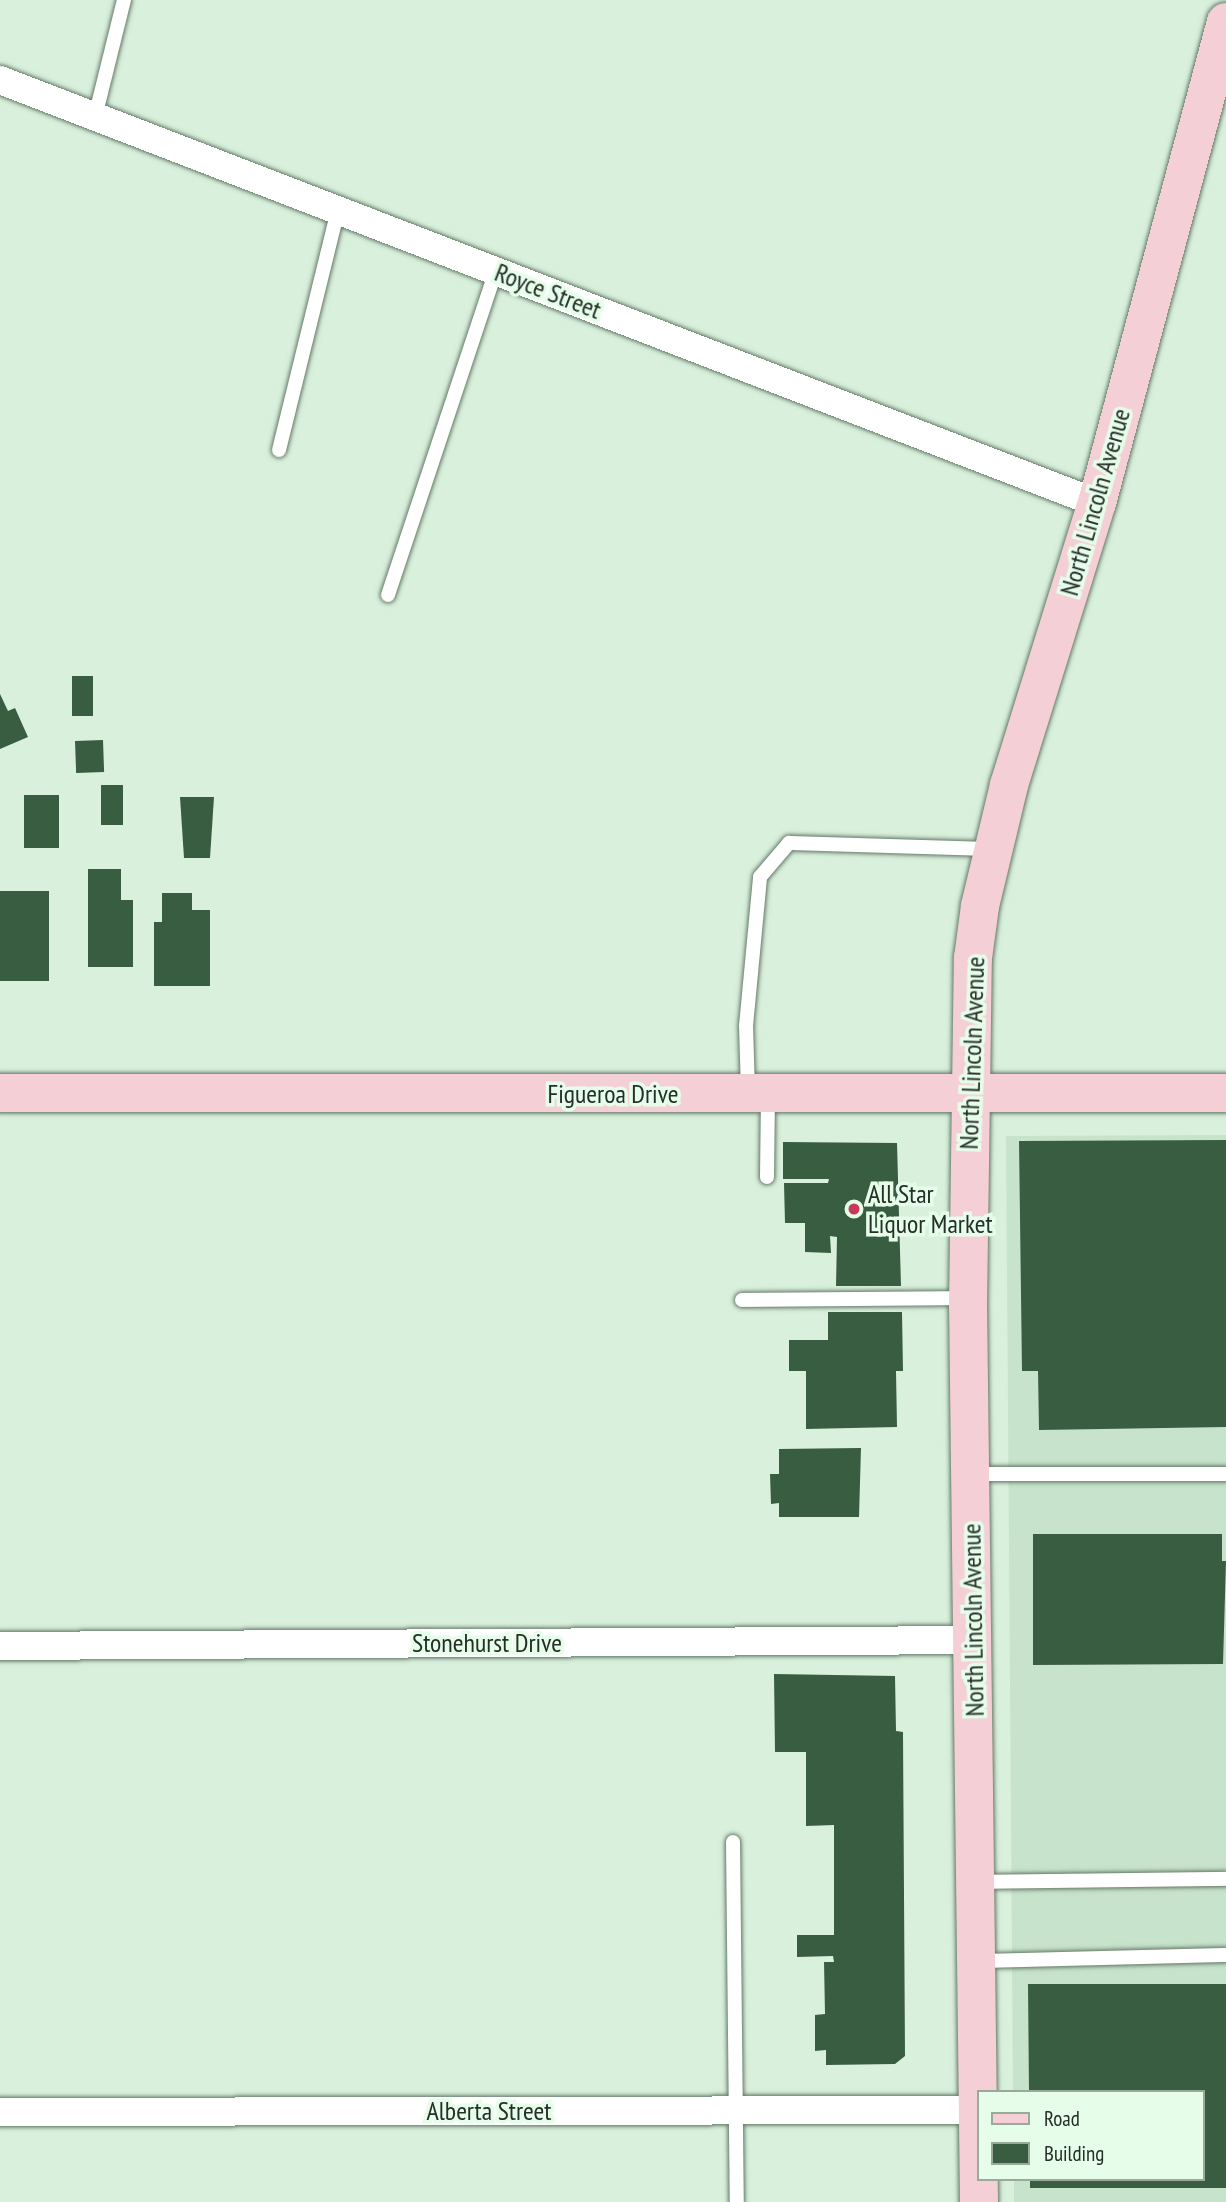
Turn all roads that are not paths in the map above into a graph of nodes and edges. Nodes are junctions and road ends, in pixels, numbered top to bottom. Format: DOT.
graph roads {
  1 [pos="124,0"];
  2 [pos="1226,22"];
  3 [pos="0,80"];
  4 [pos="95,117"];
  5 [pos="338,210"];
  6 [pos="496,271"];
  7 [pos="279,450"];
  8 [pos="1097,503"];
  9 [pos="388,595"];
  10 [pos="994,849"];
  11 [pos="0,1093"];
  12 [pos="1226,1093"];
  13 [pos="758,1094"];
  14 [pos="969,1094"];
  15 [pos="767,1177"];
  16 [pos="969,1298"];
  17 [pos="743,1300"];
  18 [pos="971,1474"];
  19 [pos="1226,1474"];
  20 [pos="974,1640"];
  21 [pos="0,1646"];
  22 [pos="733,1842"];
  23 [pos="1226,1879"];
  24 [pos="976,1882"];
  25 [pos="1226,1955"];
  26 [pos="977,1961"];
  27 [pos="979,2090"];
  28 [pos="978,2110"];
  29 [pos="736,2111"];
  30 [pos="0,2112"];
  31 [pos="979,2181"];
  32 [pos="737,2202"];
  33 [pos="979,2202"];
  1 -- 4 [label="lane"];
  2 -- 8 [label="main road, North Lincoln Avenue"];
  3 -- 4 [label="street, Royce Street"];
  4 -- 5 [label="street, Royce Street"];
  5 -- 6 [label="street, Royce Street"];
  5 -- 7 [label="lane"];
  6 -- 8 [label="street, Royce Street"];
  6 -- 9 [label="lane"];
  8 -- 10 [label="main road, North Lincoln Avenue"];
  10 -- 13 [label="lane"];
  10 -- 14 [label="main road, North Lincoln Avenue"];
  11 -- 13 [label="main road, Figueroa Drive"];
  12 -- 14 [label="main road, Figueroa Drive"];
  13 -- 14 [label="main road, Figueroa Drive"];
  13 -- 15 [label="lane"];
  14 -- 16 [label="main road, North Lincoln Avenue"];
  16 -- 17 [label="lane"];
  16 -- 18 [label="main road, North Lincoln Avenue"];
  18 -- 19 [label="lane"];
  18 -- 20 [label="main road, North Lincoln Avenue"];
  20 -- 21 [label="street, Stonehurst Drive"];
  20 -- 24 [label="main road, North Lincoln Avenue"];
  22 -- 29 [label="lane"];
  23 -- 24 [label="lane"];
  24 -- 26 [label="main road, North Lincoln Avenue"];
  25 -- 26 [label="lane"];
  26 -- 27 [label="main road, North Lincoln Avenue"];
  28 -- 29 [label="street, Alberta Street"];
  29 -- 30 [label="street, Alberta Street"];
  29 -- 32 [label="lane"];
  31 -- 33 [label="main road, North Lincoln Avenue"];
}
